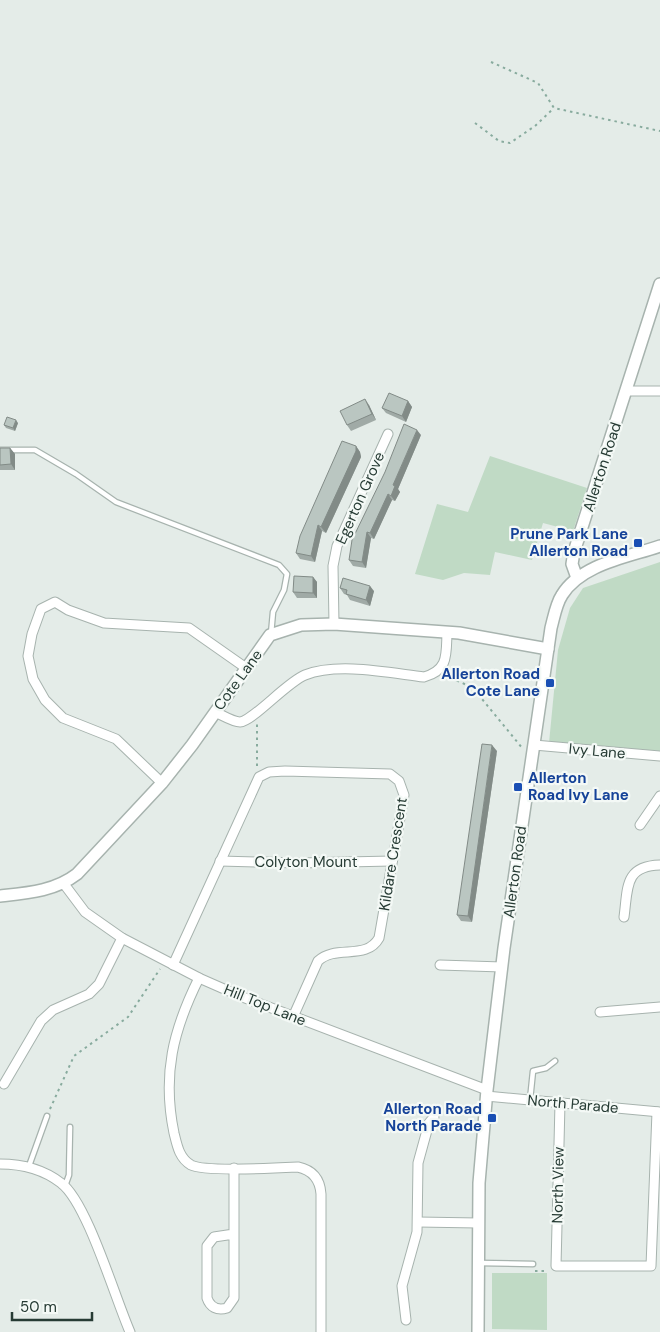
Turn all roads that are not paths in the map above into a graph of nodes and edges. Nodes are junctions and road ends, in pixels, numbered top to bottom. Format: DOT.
graph roads {
  1 [pos="660,284"];
  2 [pos="626,391"];
  3 [pos="660,391"];
  4 [pos="388,434"];
  5 [pos="0,450"];
  6 [pos="660,546"];
  7 [pos="577,578"];
  8 [pos="334,624"];
  9 [pos="447,632"];
  10 [pos="270,635"];
  11 [pos="548,649"];
  12 [pos="246,668"];
  13 [pos="216,712"];
  14 [pos="534,745"];
  15 [pos="660,756"];
  16 [pos="162,783"];
  17 [pos="660,796"];
  18 [pos="640,825"];
  19 [pos="220,861"];
  20 [pos="392,861"];
  21 [pos="660,865"];
  22 [pos="64,884"];
  23 [pos="0,896"];
  24 [pos="624,917"];
  25 [pos="122,938"];
  26 [pos="170,963"];
  27 [pos="440,965"];
  28 [pos="502,967"];
  29 [pos="199,978"];
  30 [pos="660,1008"];
  31 [pos="600,1012"];
  32 [pos="293,1017"];
  33 [pos="555,1061"];
  34 [pos="4,1084"];
  35 [pos="487,1093"];
  36 [pos="530,1100"];
  37 [pos="560,1103"];
  38 [pos="658,1112"];
  39 [pos="47,1116"];
  40 [pos="434,1117"];
  41 [pos="70,1127"];
  42 [pos="0,1164"];
  43 [pos="29,1166"];
  44 [pos="234,1168"];
  45 [pos="65,1186"];
  46 [pos="656,1203"];
  47 [pos="418,1222"];
  48 [pos="478,1223"];
  49 [pos="234,1234"];
  50 [pos="478,1263"];
  51 [pos="533,1264"];
  52 [pos="406,1320"];
  53 [pos="130,1332"];
  54 [pos="321,1332"];
  55 [pos="478,1332"];
  1 -- 2 [label="street, Allerton Road"];
  2 -- 3 [label="street"];
  2 -- 7 [label="street, Allerton Road"];
  4 -- 8 [label="street, Egerton Grove"];
  5 -- 10 [label="lane"];
  6 -- 7 [label="street"];
  7 -- 11 [label="street, Allerton Road"];
  8 -- 9 [label="street, Cote Lane"];
  8 -- 10 [label="street, Cote Lane"];
  9 -- 11 [label="street, Cote Lane"];
  9 -- 13 [label="street"];
  10 -- 12 [label="street, Cote Lane"];
  11 -- 14 [label="street, Allerton Road"];
  12 -- 13 [label="street, Cote Lane"];
  12 -- 16 [label="street"];
  13 -- 16 [label="street, Cote Lane"];
  14 -- 15 [label="street, Ivy Lane"];
  14 -- 28 [label="street, Allerton Road"];
  16 -- 22 [label="street, Cote Lane"];
  17 -- 18 [label="street"];
  19 -- 20 [label="street, Colyton Mount"];
  19 -- 20 [label="street, Kildare Crescent"];
  19 -- 26 [label="street"];
  20 -- 32 [label="street, Kildare Crescent"];
  21 -- 24 [label="street"];
  22 -- 23 [label="street, Cote Lane"];
  22 -- 25 [label="street, Hill Top Lane"];
  25 -- 26 [label="street, Hill Top Lane"];
  25 -- 34 [label="street"];
  26 -- 29 [label="street, Hill Top Lane"];
  27 -- 28 [label="street"];
  28 -- 35 [label="street, Allerton Road"];
  29 -- 32 [label="street, Hill Top Lane"];
  29 -- 44 [label="street"];
  30 -- 31 [label="street"];
  32 -- 35 [label="street, Hill Top Lane"];
  33 -- 36 [label="lane"];
  35 -- 36 [label="street, North Parade"];
  35 -- 48 [label="street, Allerton Road"];
  36 -- 37 [label="street, North Parade"];
  37 -- 38 [label="street, North Parade"];
  37 -- 46 [label="street, North View"];
  38 -- 46 [label="street"];
  39 -- 43 [label="lane"];
  40 -- 47 [label="street"];
  41 -- 45 [label="lane"];
  42 -- 43 [label="street"];
  43 -- 45 [label="street"];
  44 -- 49 [label="street"];
  44 -- 54 [label="street"];
  45 -- 53 [label="street"];
  47 -- 48 [label="street"];
  47 -- 52 [label="street"];
  48 -- 50 [label="street, Allerton Road"];
  49 -- 49 [label="street"];
  50 -- 51 [label="lane"];
  50 -- 55 [label="street, Allerton Road"];
}
